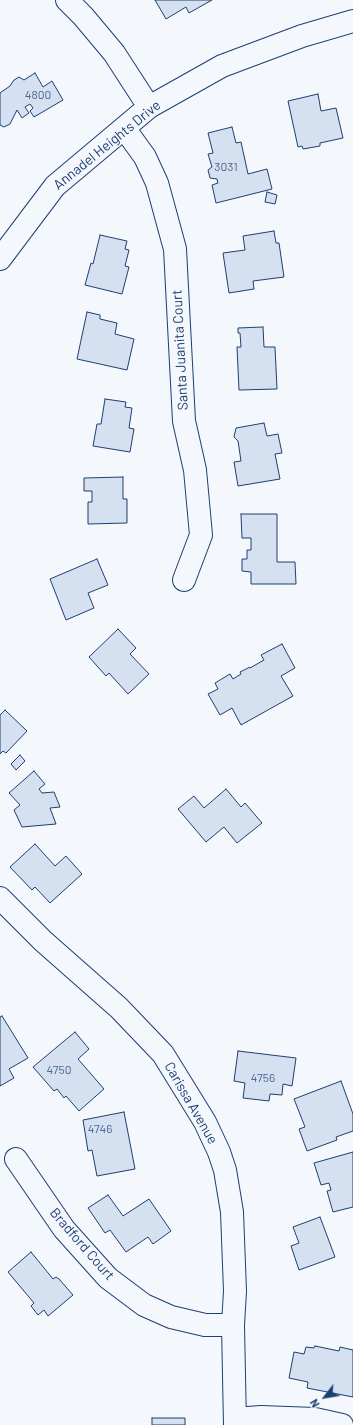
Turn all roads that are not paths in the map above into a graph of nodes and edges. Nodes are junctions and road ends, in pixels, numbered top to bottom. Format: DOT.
graph roads {
  1 [pos="67,0"];
  2 [pos="353,21"];
  3 [pos="149,107"];
  4 [pos="124,128"];
  5 [pos="0,259"];
  6 [pos="184,580"];
  7 [pos="0,898"];
  8 [pos="16,1159"];
  9 [pos="233,1325"];
  10 [pos="235,1422"];
  11 [pos="342,1425"];
  1 -- 3 [label="street"];
  2 -- 3 [label="street, Annadel Heights Drive"];
  3 -- 4 [label="street, Annadel Heights Drive"];
  4 -- 5 [label="street, Annadel Heights Drive"];
  4 -- 6 [label="street, Santa Juanita Court"];
  7 -- 9 [label="street, Carissa Avenue"];
  8 -- 9 [label="street, Bradford Court"];
  9 -- 10 [label="street, Carissa Avenue"];
  10 -- 11 [label="street"];
}
